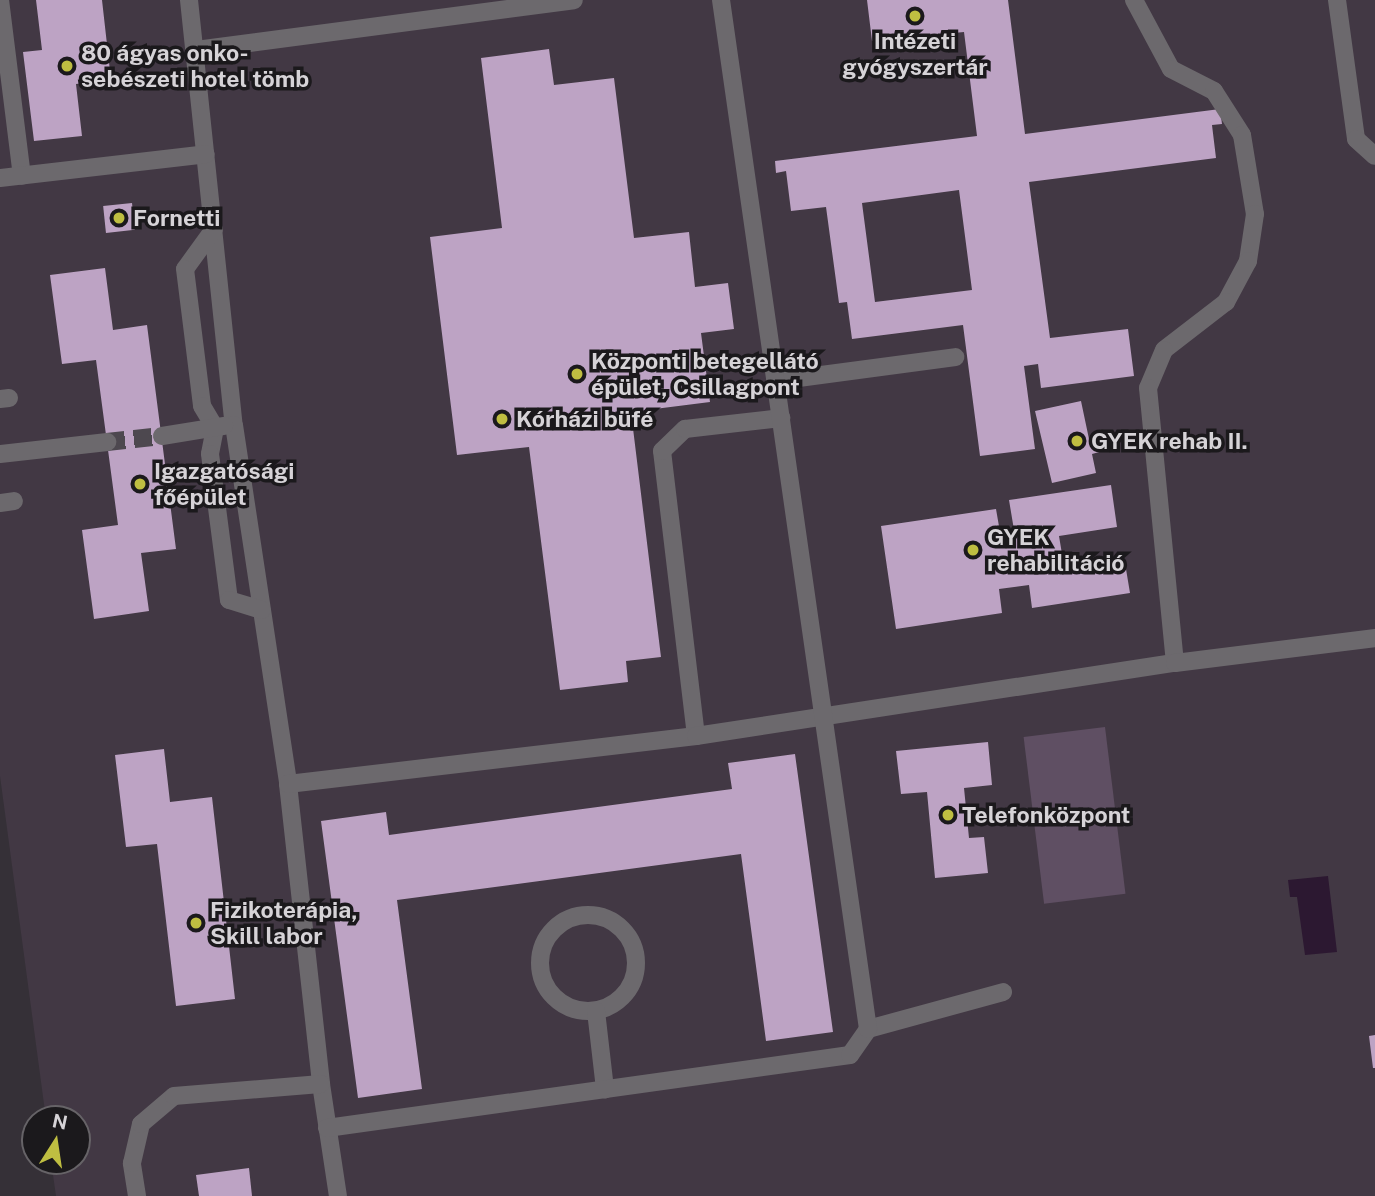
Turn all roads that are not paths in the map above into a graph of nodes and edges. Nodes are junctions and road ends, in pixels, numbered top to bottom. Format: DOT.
graph roads {
  1 [pos="0,0"];
  2 [pos="189,0"];
  3 [pos="574,0"];
  4 [pos="721,0"];
  5 [pos="1134,0"];
  6 [pos="1337,0"];
  7 [pos="196,50"];
  8 [pos="206,154"];
  9 [pos="1375,156"];
  10 [pos="22,176"];
  11 [pos="0,178"];
  12 [pos="214,229"];
  13 [pos="955,357"];
  14 [pos="776,381"];
  15 [pos="781,418"];
  16 [pos="234,425"];
  17 [pos="215,428"];
  18 [pos="162,436"];
  19 [pos="107,442"];
  20 [pos="0,454"];
  21 [pos="262,610"];
  22 [pos="1375,638"];
  23 [pos="1175,663"];
  24 [pos="824,717"];
  25 [pos="695,736"];
  26 [pos="288,784"];
  27 [pos="1003,992"];
  28 [pos="596,1011"];
  29 [pos="868,1029"];
  30 [pos="321,1084"];
  31 [pos="605,1089"];
  32 [pos="327,1128"];
  33 [pos="137,1196"];
  34 [pos="338,1196"];
  1 -- 10 [label="lane"];
  2 -- 7 [label="lane"];
  3 -- 7 [label="lane"];
  4 -- 14 [label="lane"];
  5 -- 23 [label="lane"];
  6 -- 9 [label="lane"];
  7 -- 8 [label="lane"];
  8 -- 10 [label="lane"];
  8 -- 12 [label="lane"];
  10 -- 11 [label="lane"];
  12 -- 16 [label="lane"];
  12 -- 17 [label="lane"];
  13 -- 14 [label="lane"];
  14 -- 15 [label="lane"];
  15 -- 24 [label="lane"];
  15 -- 25 [label="lane"];
  16 -- 17 [label="lane"];
  16 -- 21 [label="lane"];
  17 -- 18 [label="lane"];
  17 -- 21 [label="lane"];
  19 -- 20 [label="lane"];
  21 -- 26 [label="lane"];
  22 -- 23 [label="lane"];
  23 -- 24 [label="lane"];
  24 -- 25 [label="lane"];
  24 -- 29 [label="lane"];
  25 -- 26 [label="lane"];
  26 -- 30 [label="lane"];
  27 -- 29 [label="lane"];
  28 -- 28 [label="lane"];
  28 -- 31 [label="lane"];
  29 -- 31 [label="lane"];
  30 -- 32 [label="lane"];
  30 -- 33 [label="lane"];
  31 -- 32 [label="lane"];
  32 -- 34 [label="lane"];
}
